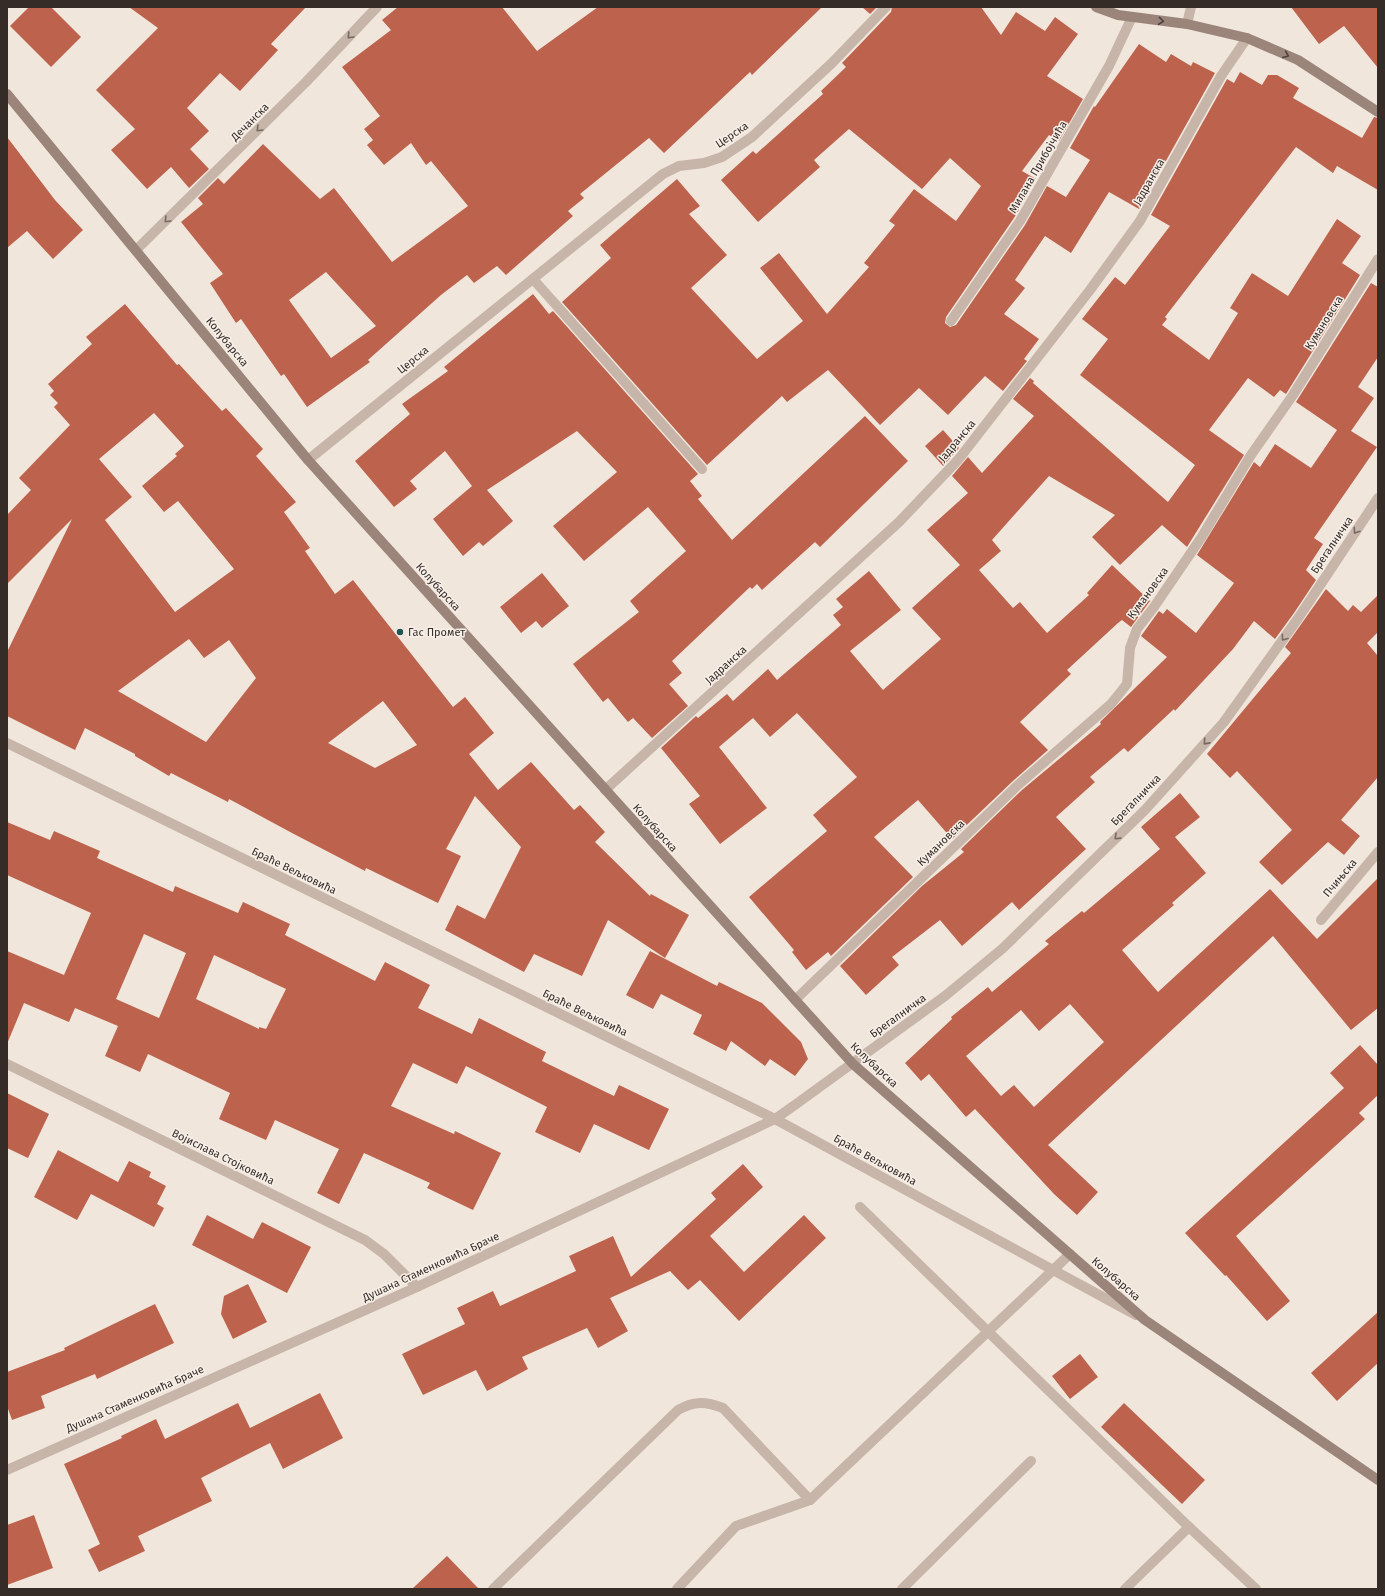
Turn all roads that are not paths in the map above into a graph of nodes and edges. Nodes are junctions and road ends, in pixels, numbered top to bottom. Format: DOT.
graph roads {
  1 [pos="376,7"];
  2 [pos="886,7"];
  3 [pos="1096,7"];
  4 [pos="1191,7"];
  5 [pos="1132,17"];
  6 [pos="1187,24"];
  7 [pos="1247,38"];
  8 [pos="7,94"];
  9 [pos="1378,112"];
  10 [pos="136,250"];
  11 [pos="1378,259"];
  12 [pos="533,279"];
  13 [pos="950,321"];
  14 [pos="308,460"];
  15 [pos="702,469"];
  16 [pos="1378,498"];
  17 [pos="7,743"];
  18 [pos="605,790"];
  19 [pos="1378,852"];
  20 [pos="1321,920"];
  21 [pos="795,1000"];
  22 [pos="7,1064"];
  23 [pos="853,1064"];
  24 [pos="775,1119"];
  25 [pos="860,1208"];
  26 [pos="1070,1254"];
  27 [pos="1054,1270"];
  28 [pos="416,1287"];
  29 [pos="1145,1320"];
  30 [pos="987,1330"];
  31 [pos="1031,1461"];
  32 [pos="7,1470"];
  33 [pos="1378,1480"];
  34 [pos="810,1500"];
  35 [pos="1189,1527"];
  36 [pos="493,1589"];
  37 [pos="677,1589"];
  38 [pos="902,1589"];
  39 [pos="1125,1589"];
  40 [pos="1256,1589"];
  1 -- 10 [label="street, Дечанска, one-way"];
  2 -- 12 [label="street, Церска"];
  3 -- 5 [label="main road"];
  4 -- 6 [label="street"];
  5 -- 6 [label="main road, one-way"];
  5 -- 13 [label="street, Милана Прибојчића"];
  6 -- 7 [label="main road"];
  7 -- 9 [label="main road, one-way"];
  7 -- 18 [label="street, Јадранска"];
  8 -- 10 [label="main road, Колубарска"];
  10 -- 14 [label="main road, Колубарска"];
  11 -- 21 [label="street, Кумановска"];
  12 -- 14 [label="street, Церска"];
  12 -- 15 [label="street"];
  14 -- 18 [label="main road, Колубарска"];
  16 -- 23 [label="street, Брегалничка, one-way"];
  17 -- 24 [label="street, Браће Вељковића"];
  18 -- 21 [label="main road, Колубарска"];
  19 -- 20 [label="street, Пчињска"];
  21 -- 23 [label="main road, Колубарска"];
  22 -- 28 [label="street, Војислава Стојковића"];
  23 -- 24 [label="street, Душана Стаменковића Браче"];
  23 -- 26 [label="main road, Колубарска"];
  24 -- 27 [label="street, Браће Вељковића"];
  24 -- 28 [label="street, Душана Стаменковића Браче"];
  25 -- 30 [label="street"];
  26 -- 27 [label="street"];
  26 -- 29 [label="main road, Колубарска"];
  27 -- 29 [label="street, Браће Вељковића"];
  27 -- 30 [label="street"];
  28 -- 32 [label="street, Душана Стаменковића Браче"];
  29 -- 33 [label="main road, Колубарска"];
  30 -- 34 [label="street"];
  30 -- 35 [label="street"];
  31 -- 38 [label="street"];
  34 -- 36 [label="street"];
  34 -- 37 [label="street"];
  35 -- 39 [label="street"];
  35 -- 40 [label="street"];
}
